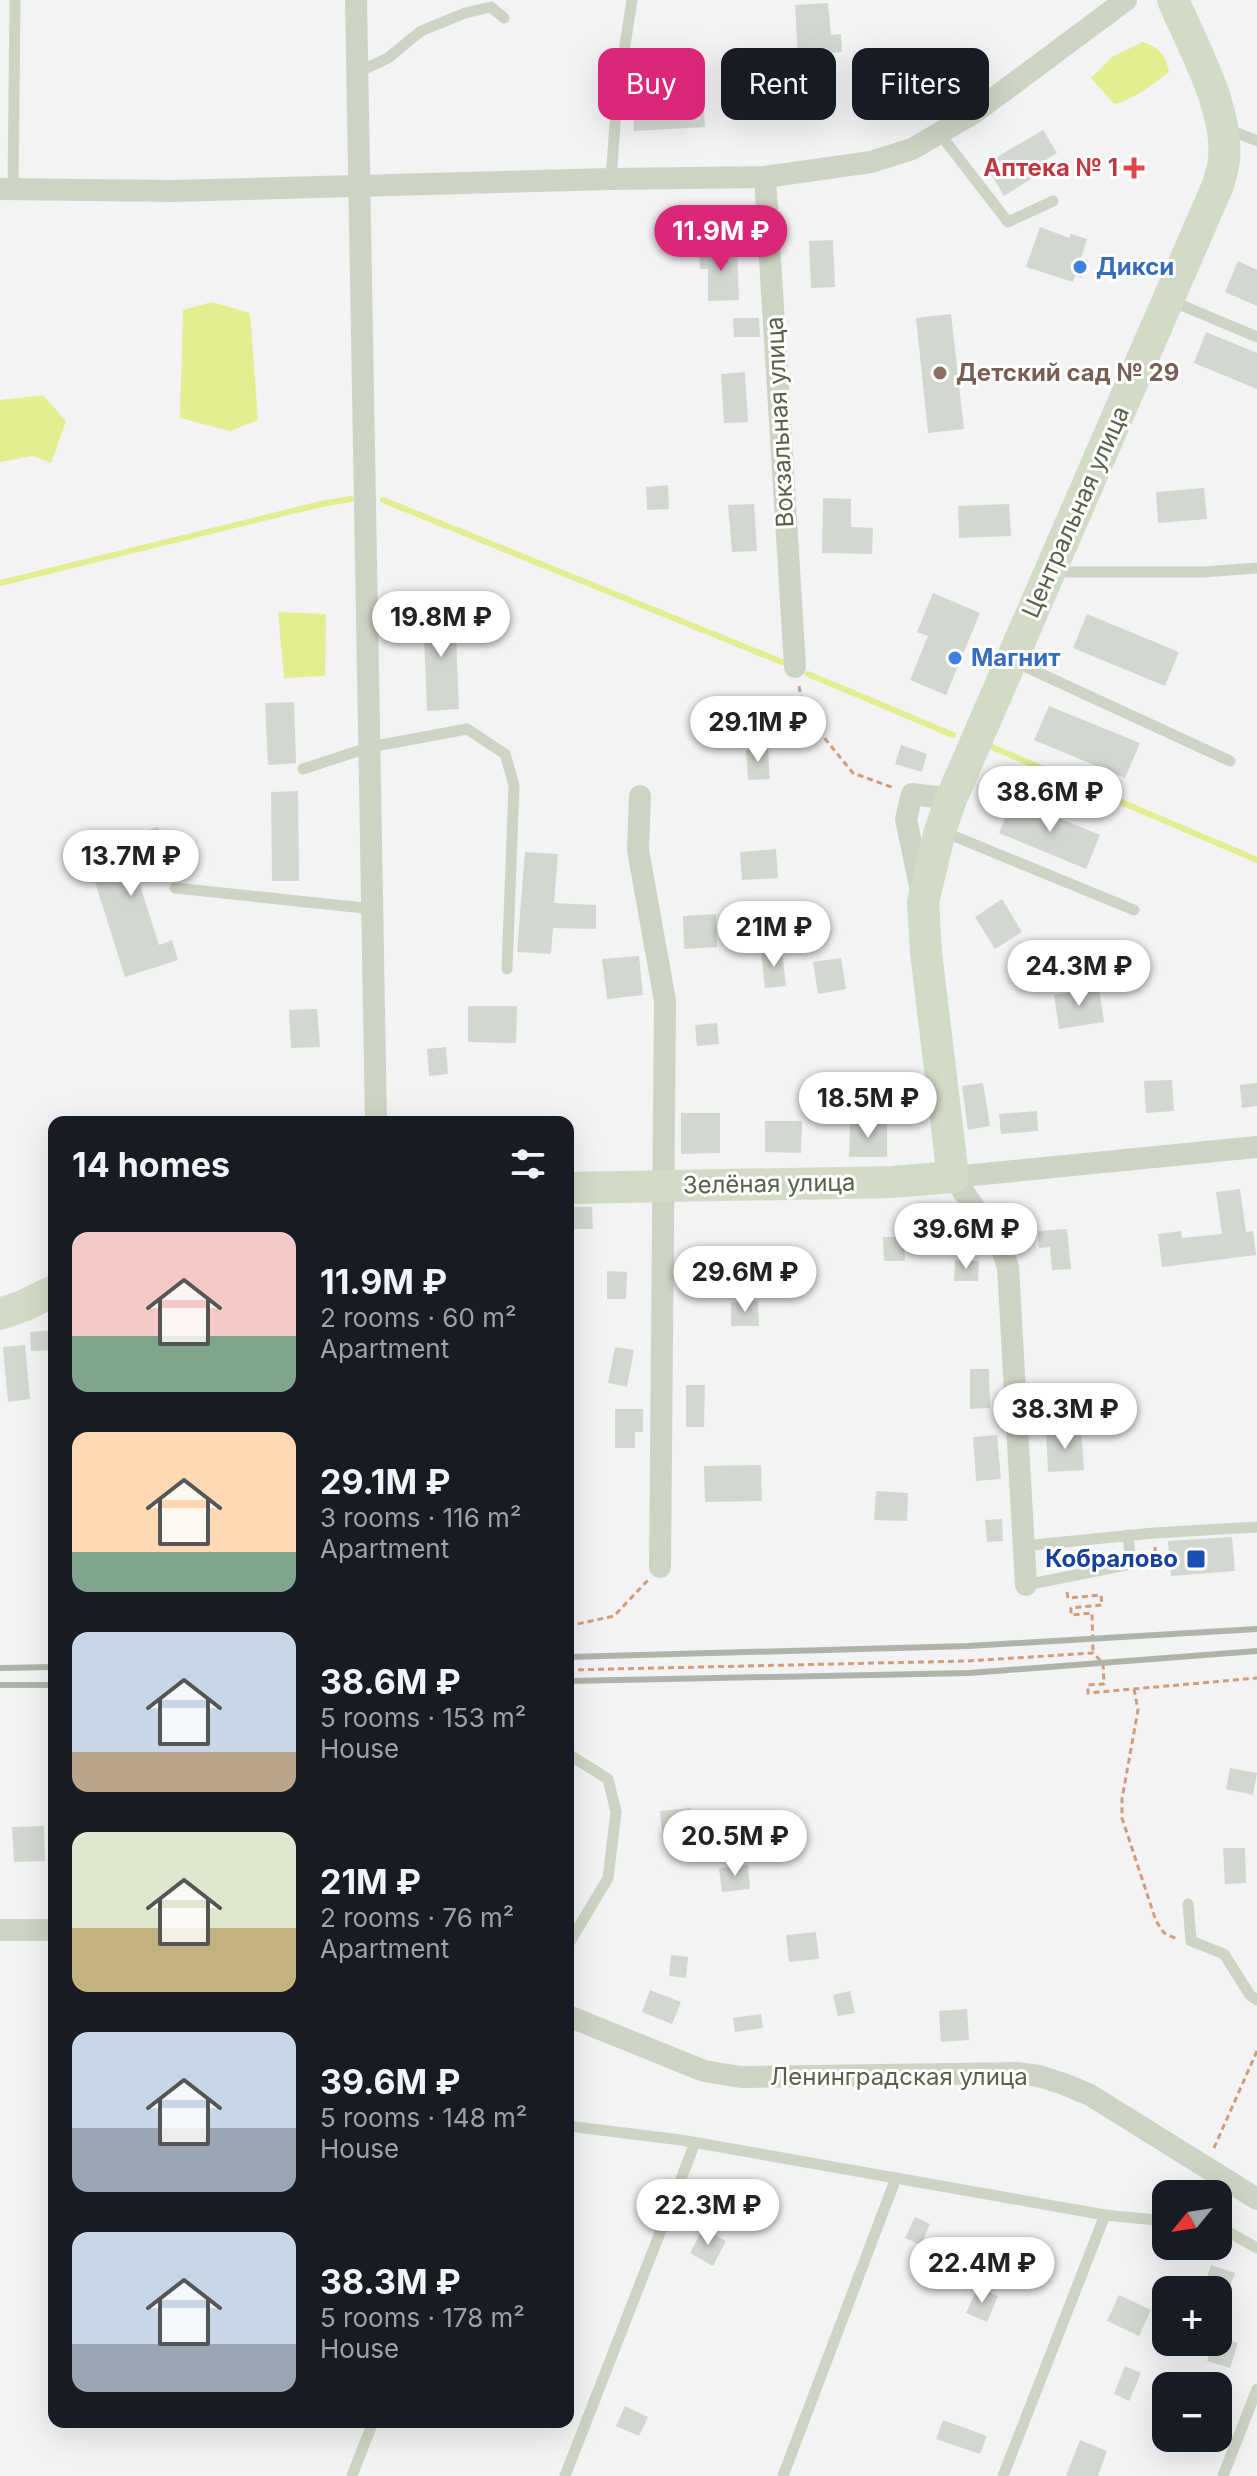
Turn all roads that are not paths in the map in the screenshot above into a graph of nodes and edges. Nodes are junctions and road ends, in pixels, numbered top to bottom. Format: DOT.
graph roads {
  1 [pos="15,0"];
  2 [pos="356,0"];
  3 [pos="632,0"];
  4 [pos="1173,0"];
  5 [pos="1113,4"];
  6 [pos="504,18"];
  7 [pos="358,72"];
  8 [pos="1223,127"];
  9 [pos="940,134"];
  10 [pos="1257,141"];
  11 [pos="765,177"];
  12 [pos="611,179"];
  13 [pos="360,187"];
  14 [pos="7,189"];
  15 [pos="1053,201"];
  16 [pos="1168,299"];
  17 [pos="1257,337"];
  18 [pos="1257,568"];
  19 [pos="1050,572"];
  20 [pos="1011,660"];
  21 [pos="795,667"];
  22 [pos="370,747"];
  23 [pos="1230,761"];
  24 [pos="303,769"];
  25 [pos="640,796"];
  26 [pos="951,799"];
  27 [pos="940,831"];
  28 [pos="175,888"];
  29 [pos="923,902"];
  30 [pos="373,909"];
  31 [pos="1134,910"];
  32 [pos="507,969"];
  33 [pos="376,1116"];
  34 [pos="1257,1147"];
  35 [pos="953,1177"];
  36 [pos="665,1186"];
  37 [pos="574,1188"];
  38 [pos="48,1294"];
  39 [pos="0,1314"];
  40 [pos="1257,1527"];
  41 [pos="1128,1535"];
  42 [pos="1023,1546"];
  43 [pos="660,1567"];
  44 [pos="1026,1585"];
  45 [pos="574,1758"];
  46 [pos="1188,1904"];
  47 [pos="0,1930"];
  48 [pos="48,1930"];
  49 [pos="574,1935"];
  50 [pos="1257,2000"];
  51 [pos="574,2018"];
  52 [pos="574,2127"];
  53 [pos="695,2143"];
  54 [pos="896,2178"];
  55 [pos="1257,2199"];
  56 [pos="1105,2215"];
  57 [pos="1152,2220"];
  58 [pos="1232,2234"];
  59 [pos="1257,2248"];
  60 [pos="1257,2389"];
  61 [pos="371,2428"];
  62 [pos="352,2476"];
  63 [pos="565,2476"];
  64 [pos="783,2476"];
  65 [pos="1003,2476"];
  66 [pos="1223,2476"];
  1 -- 14 [label="lane"];
  2 -- 7 [label="street"];
  3 -- 12 [label="lane"];
  4 -- 8 [label="street, Центральная улица"];
  5 -- 9 [label="street"];
  6 -- 7 [label="lane"];
  7 -- 13 [label="street"];
  8 -- 10 [label="lane"];
  8 -- 16 [label="street, Центральная улица"];
  9 -- 11 [label="street"];
  9 -- 15 [label="lane"];
  11 -- 12 [label="street"];
  11 -- 21 [label="street, Вокзальная улица"];
  12 -- 13 [label="street"];
  13 -- 14 [label="street"];
  13 -- 22 [label="street"];
  16 -- 17 [label="lane"];
  16 -- 19 [label="street, Центральная улица"];
  18 -- 19 [label="lane"];
  19 -- 20 [label="street, Центральная улица"];
  20 -- 23 [label="lane"];
  20 -- 26 [label="street, Центральная улица"];
  22 -- 24 [label="lane"];
  22 -- 30 [label="street"];
  22 -- 32 [label="lane"];
  25 -- 36 [label="street"];
  26 -- 27 [label="street, Центральная улица"];
  26 -- 29 [label="street"];
  27 -- 29 [label="street, Центральная улица"];
  27 -- 31 [label="lane"];
  28 -- 30 [label="lane"];
  29 -- 35 [label="street, Центральная улица"];
  30 -- 33 [label="street"];
  34 -- 35 [label="street, Зелёная улица"];
  35 -- 36 [label="street, Зелёная улица"];
  35 -- 42 [label="street"];
  36 -- 37 [label="street, Зелёная улица"];
  36 -- 43 [label="street"];
  38 -- 39 [label="street"];
  40 -- 41 [label="lane"];
  41 -- 42 [label="lane"];
  41 -- 44 [label="lane"];
  42 -- 44 [label="street"];
  45 -- 49 [label="lane"];
  46 -- 50 [label="lane"];
  47 -- 48 [label="street"];
  51 -- 55 [label="street, Ленинградская улица"];
  52 -- 53 [label="lane"];
  53 -- 54 [label="lane"];
  53 -- 63 [label="lane"];
  54 -- 56 [label="lane"];
  54 -- 64 [label="lane"];
  56 -- 57 [label="lane"];
  56 -- 65 [label="lane"];
  58 -- 59 [label="lane"];
  60 -- 66 [label="lane"];
  61 -- 62 [label="lane"];
}
